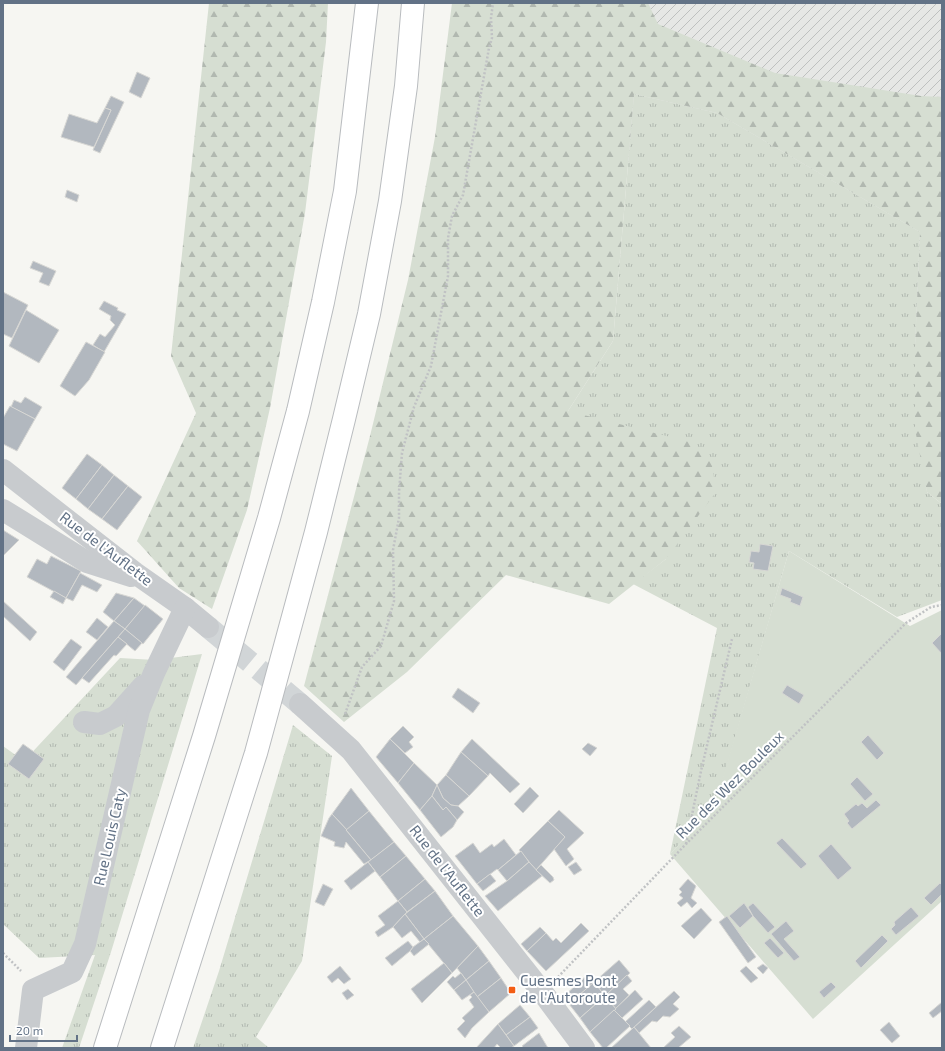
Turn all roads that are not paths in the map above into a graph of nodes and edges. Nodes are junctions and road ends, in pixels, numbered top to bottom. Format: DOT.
graph roads {
  1 [pos="367,3"];
  2 [pos="413,3"];
  3 [pos="421,3"];
  4 [pos="406,86"];
  5 [pos="3,470"];
  6 [pos="3,510"];
  7 [pos="147,581"];
  8 [pos="184,608"];
  9 [pos="208,627"];
  10 [pos="154,673"];
  11 [pos="300,704"];
  12 [pos="84,722"];
  13 [pos="26,1048"];
  14 [pos="105,1048"];
  15 [pos="162,1048"];
  16 [pos="584,1048"];
  1 -- 14 [label="highway"];
  2 -- 4 [label="highway"];
  3 -- 4 [label="highway"];
  4 -- 15 [label="highway"];
  5 -- 7 [label="street, Rue de l'Auflette"];
  6 -- 7 [label="street"];
  7 -- 8 [label="street, Rue de l'Auflette"];
  8 -- 9 [label="street, Rue de l'Auflette"];
  8 -- 10 [label="street, Rue Louis Caty"];
  10 -- 12 [label="street"];
  10 -- 13 [label="street, Rue Louis Caty"];
  11 -- 16 [label="street, Rue de l'Auflette"];
}
